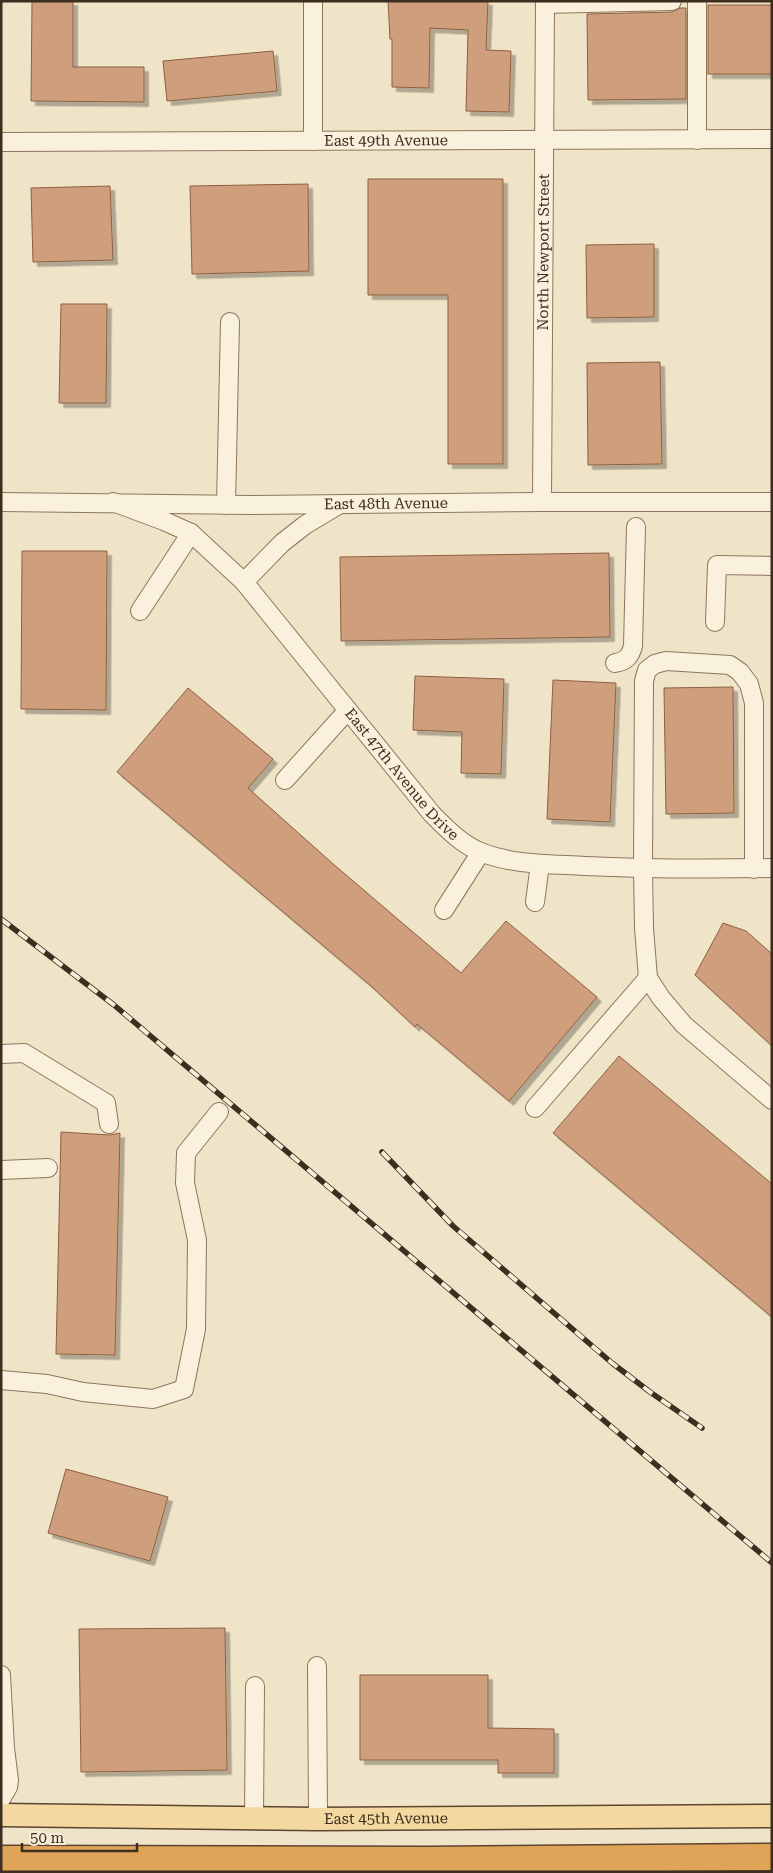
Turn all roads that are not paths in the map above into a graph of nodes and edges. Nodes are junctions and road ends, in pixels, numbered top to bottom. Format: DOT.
graph roads {
  1 [pos="313,1"];
  2 [pos="672,1"];
  3 [pos="697,1"];
  4 [pos="544,3"];
  5 [pos="772,139"];
  6 [pos="544,140"];
  7 [pos="697,140"];
  8 [pos="313,141"];
  9 [pos="1,142"];
  10 [pos="230,322"];
  11 [pos="1,502"];
  12 [pos="113,502"];
  13 [pos="542,502"];
  14 [pos="772,502"];
  15 [pos="341,504"];
  16 [pos="226,505"];
  17 [pos="636,528"];
  18 [pos="191,533"];
  19 [pos="772,566"];
  20 [pos="244,582"];
  21 [pos="140,610"];
  22 [pos="715,622"];
  23 [pos="615,664"];
  24 [pos="348,710"];
  25 [pos="285,780"];
  26 [pos="481,852"];
  27 [pos="540,864"];
  28 [pos="772,868"];
  29 [pos="643,869"];
  30 [pos="754,869"];
  31 [pos="535,902"];
  32 [pos="444,910"];
  33 [pos="648,978"];
  34 [pos="1,1054"];
  35 [pos="772,1100"];
  36 [pos="535,1108"];
  37 [pos="219,1112"];
  38 [pos="110,1124"];
  39 [pos="48,1168"];
  40 [pos="1,1170"];
  41 [pos="1,1380"];
  42 [pos="317,1666"];
  43 [pos="1,1675"];
  44 [pos="255,1686"];
  45 [pos="1,1799"];
  46 [pos="1,1815"];
  47 [pos="772,1816"];
  48 [pos="254,1818"];
  49 [pos="318,1818"];
  50 [pos="772,1857"];
  51 [pos="1,1859"];
  1 -- 8 [label="street"];
  2 -- 4 [label="street"];
  3 -- 7 [label="street"];
  4 -- 6 [label="street, North Newport Street"];
  5 -- 7 [label="street, East 49th Avenue"];
  6 -- 7 [label="street, East 49th Avenue"];
  6 -- 8 [label="street, East 49th Avenue"];
  6 -- 13 [label="street, North Newport Street"];
  8 -- 9 [label="street, East 49th Avenue"];
  10 -- 16 [label="street"];
  11 -- 12 [label="street, East 48th Avenue"];
  12 -- 16 [label="street, East 48th Avenue"];
  12 -- 18 [label="street, East 47th Avenue Drive"];
  13 -- 14 [label="street, East 48th Avenue"];
  13 -- 15 [label="street, East 48th Avenue"];
  15 -- 16 [label="street, East 48th Avenue"];
  15 -- 20 [label="street"];
  17 -- 23 [label="street"];
  18 -- 20 [label="street, East 47th Avenue Drive"];
  18 -- 21 [label="street"];
  19 -- 22 [label="street"];
  20 -- 24 [label="street, East 47th Avenue Drive"];
  24 -- 25 [label="street"];
  24 -- 26 [label="street, East 47th Avenue Drive"];
  26 -- 27 [label="street, East 47th Avenue Drive"];
  26 -- 32 [label="street"];
  27 -- 29 [label="street, East 47th Avenue Drive"];
  27 -- 31 [label="street"];
  28 -- 30 [label="street, East 47th Avenue Drive"];
  29 -- 30 [label="street, East 47th Avenue Drive"];
  29 -- 30 [label="street"];
  29 -- 33 [label="street"];
  33 -- 35 [label="street"];
  33 -- 36 [label="street"];
  34 -- 38 [label="street"];
  37 -- 41 [label="street"];
  39 -- 40 [label="street"];
  42 -- 49 [label="street"];
  43 -- 45 [label="street"];
  44 -- 48 [label="street"];
  46 -- 48 [label="main road, East 45th Avenue"];
  47 -- 49 [label="main road, East 45th Avenue"];
  48 -- 49 [label="main road, East 45th Avenue"];
  50 -- 51 [label="highway"];
}
